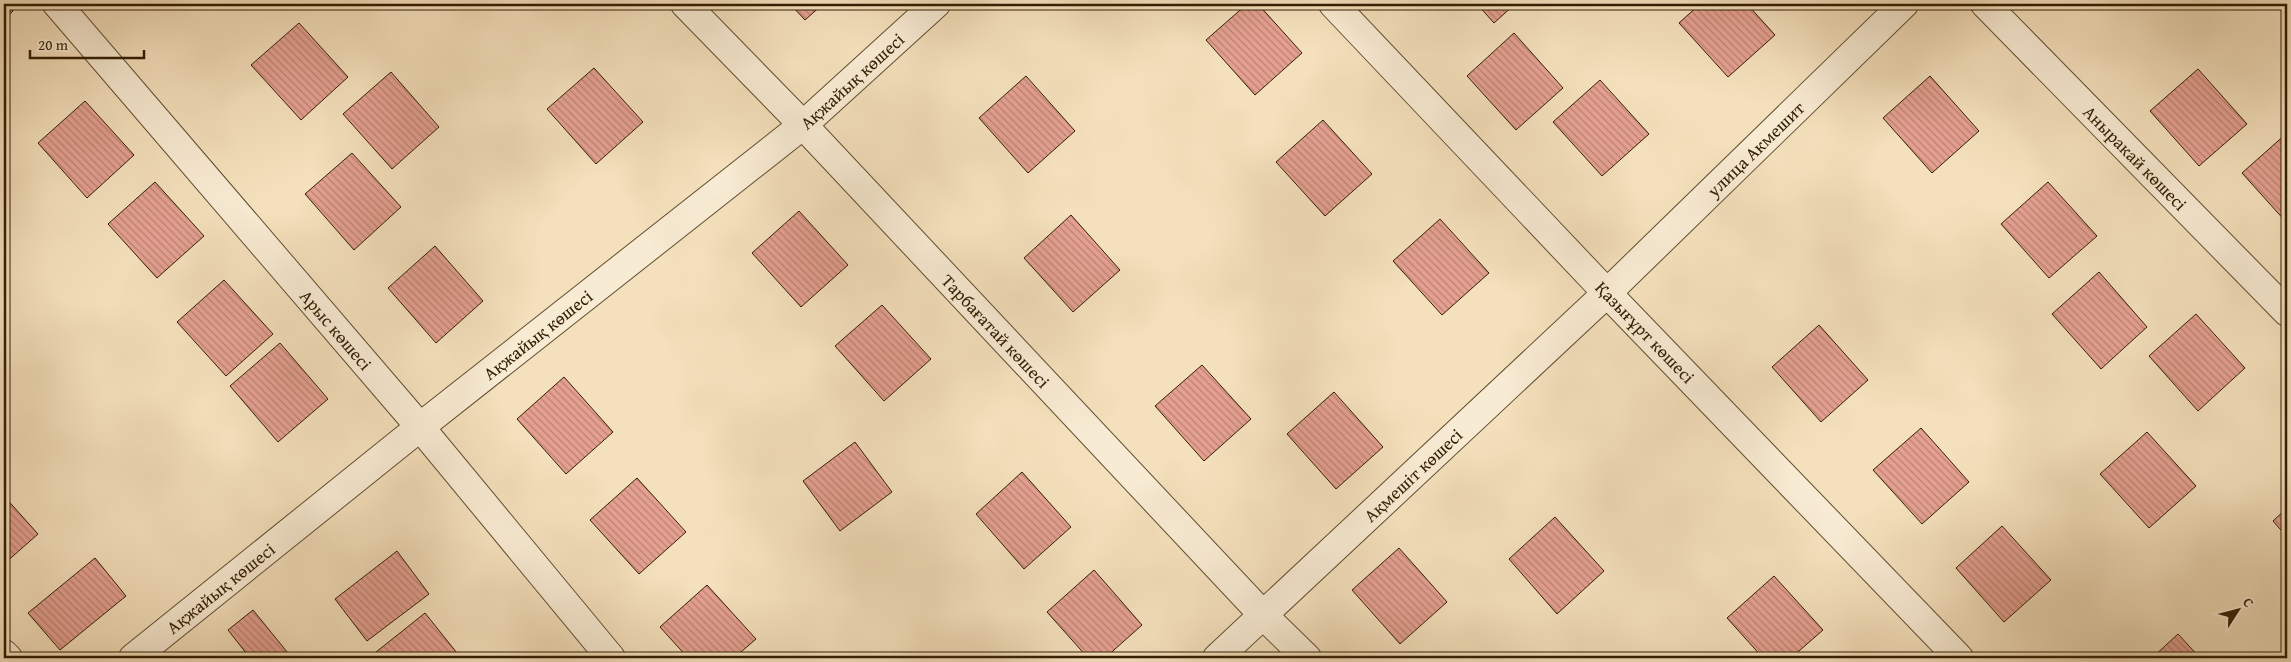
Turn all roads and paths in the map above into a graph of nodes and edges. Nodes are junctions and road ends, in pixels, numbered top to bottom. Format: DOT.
graph roads {
  1 [pos="57,4"];
  2 [pos="685,4"];
  3 [pos="936,4"];
  4 [pos="1333,4"];
  5 [pos="1904,4"];
  6 [pos="1985,4"];
  7 [pos="803,125"];
  8 [pos="1607,292"];
  9 [pos="2287,312"];
  10 [pos="420,427"];
  11 [pos="1264,616"];
  12 [pos="4,654"];
  13 [pos="8,658"];
  14 [pos="134,658"];
  15 [pos="611,658"];
  16 [pos="1217,658"];
  17 [pos="1307,658"];
  18 [pos="1959,658"];
  1 -- 10 [label="street, Арыс көшесі"];
  2 -- 7 [label="street, Тарбағатай көшесі"];
  3 -- 7 [label="street, Ақжайық көшесі"];
  4 -- 8 [label="street, Қазығұрт көшесі"];
  5 -- 8 [label="street, улица Акмешит"];
  6 -- 9 [label="street, Аныракай көшесі"];
  7 -- 10 [label="street, Ақжайық көшесі"];
  7 -- 11 [label="street, Тарбағатай көшесі"];
  8 -- 11 [label="street, Ақмешіт көшесі"];
  8 -- 18 [label="street, Қазығұрт көшесі"];
  10 -- 14 [label="street, Ақжайық көшесі"];
  10 -- 15 [label="street, Арыс көшесі"];
  11 -- 16 [label="street, Ақмешіт көшесі"];
  11 -- 17 [label="street, Тарбағатай көшесі"];
  12 -- 13 [label="street"];
}
